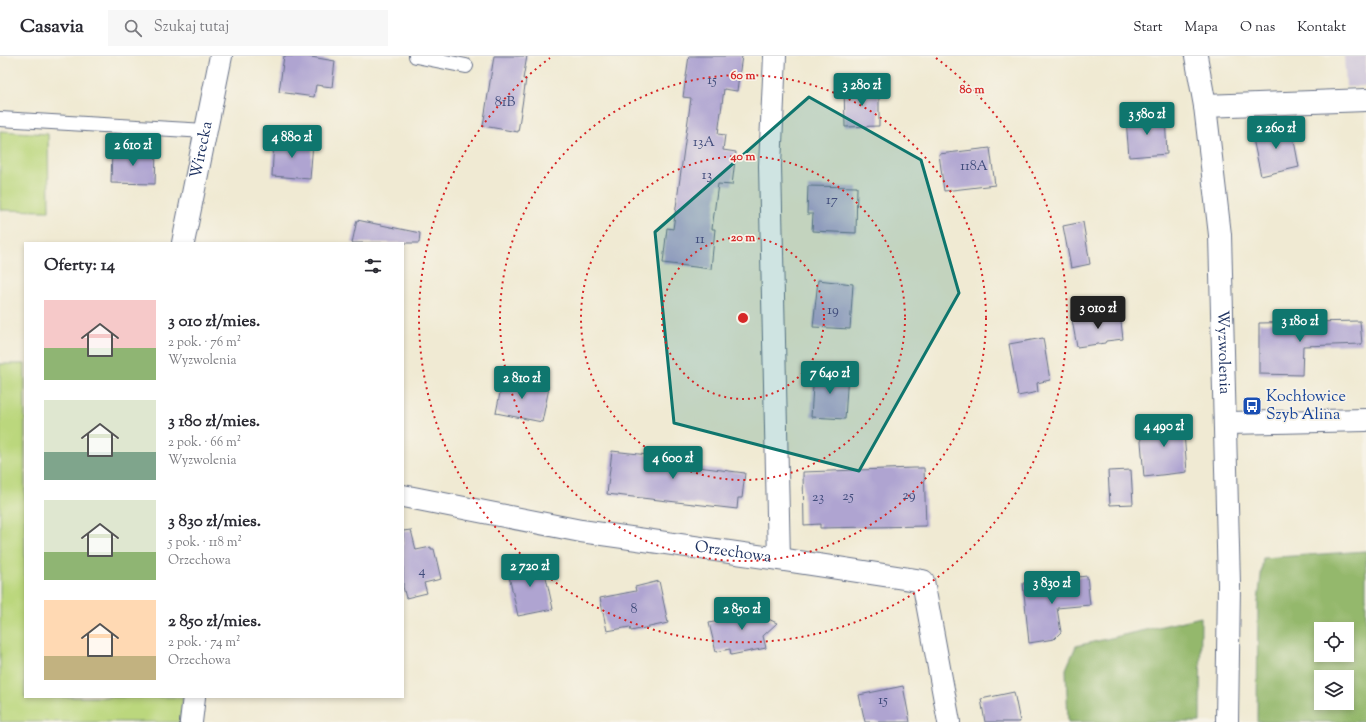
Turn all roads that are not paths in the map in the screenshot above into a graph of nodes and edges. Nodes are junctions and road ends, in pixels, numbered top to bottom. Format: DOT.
graph roads {
  1 [pos="220,56"];
  2 [pos="416,56"];
  3 [pos="775,56"];
  4 [pos="1196,56"];
  5 [pos="466,66"];
  6 [pos="1366,100"];
  7 [pos="1205,106"];
  8 [pos="0,119"];
  9 [pos="206,131"];
  10 [pos="183,242"];
  11 [pos="1366,420"];
  12 [pos="1226,424"];
  13 [pos="404,496"];
  14 [pos="779,559"];
  15 [pos="194,698"];
  16 [pos="191,722"];
  17 [pos="949,722"];
  18 [pos="1227,722"];
  1 -- 9 [label="street, Wirecka"];
  2 -- 5 [label="lane"];
  3 -- 14 [label="street"];
  4 -- 7 [label="street, Wyzwolenia"];
  6 -- 7 [label="street"];
  7 -- 12 [label="street, Wyzwolenia"];
  8 -- 9 [label="lane"];
  9 -- 10 [label="street, Wirecka"];
  11 -- 12 [label="street"];
  12 -- 18 [label="street, Wyzwolenia"];
  13 -- 14 [label="street, Orzechowa"];
  14 -- 17 [label="street, Orzechowa"];
  15 -- 16 [label="street"];
}
